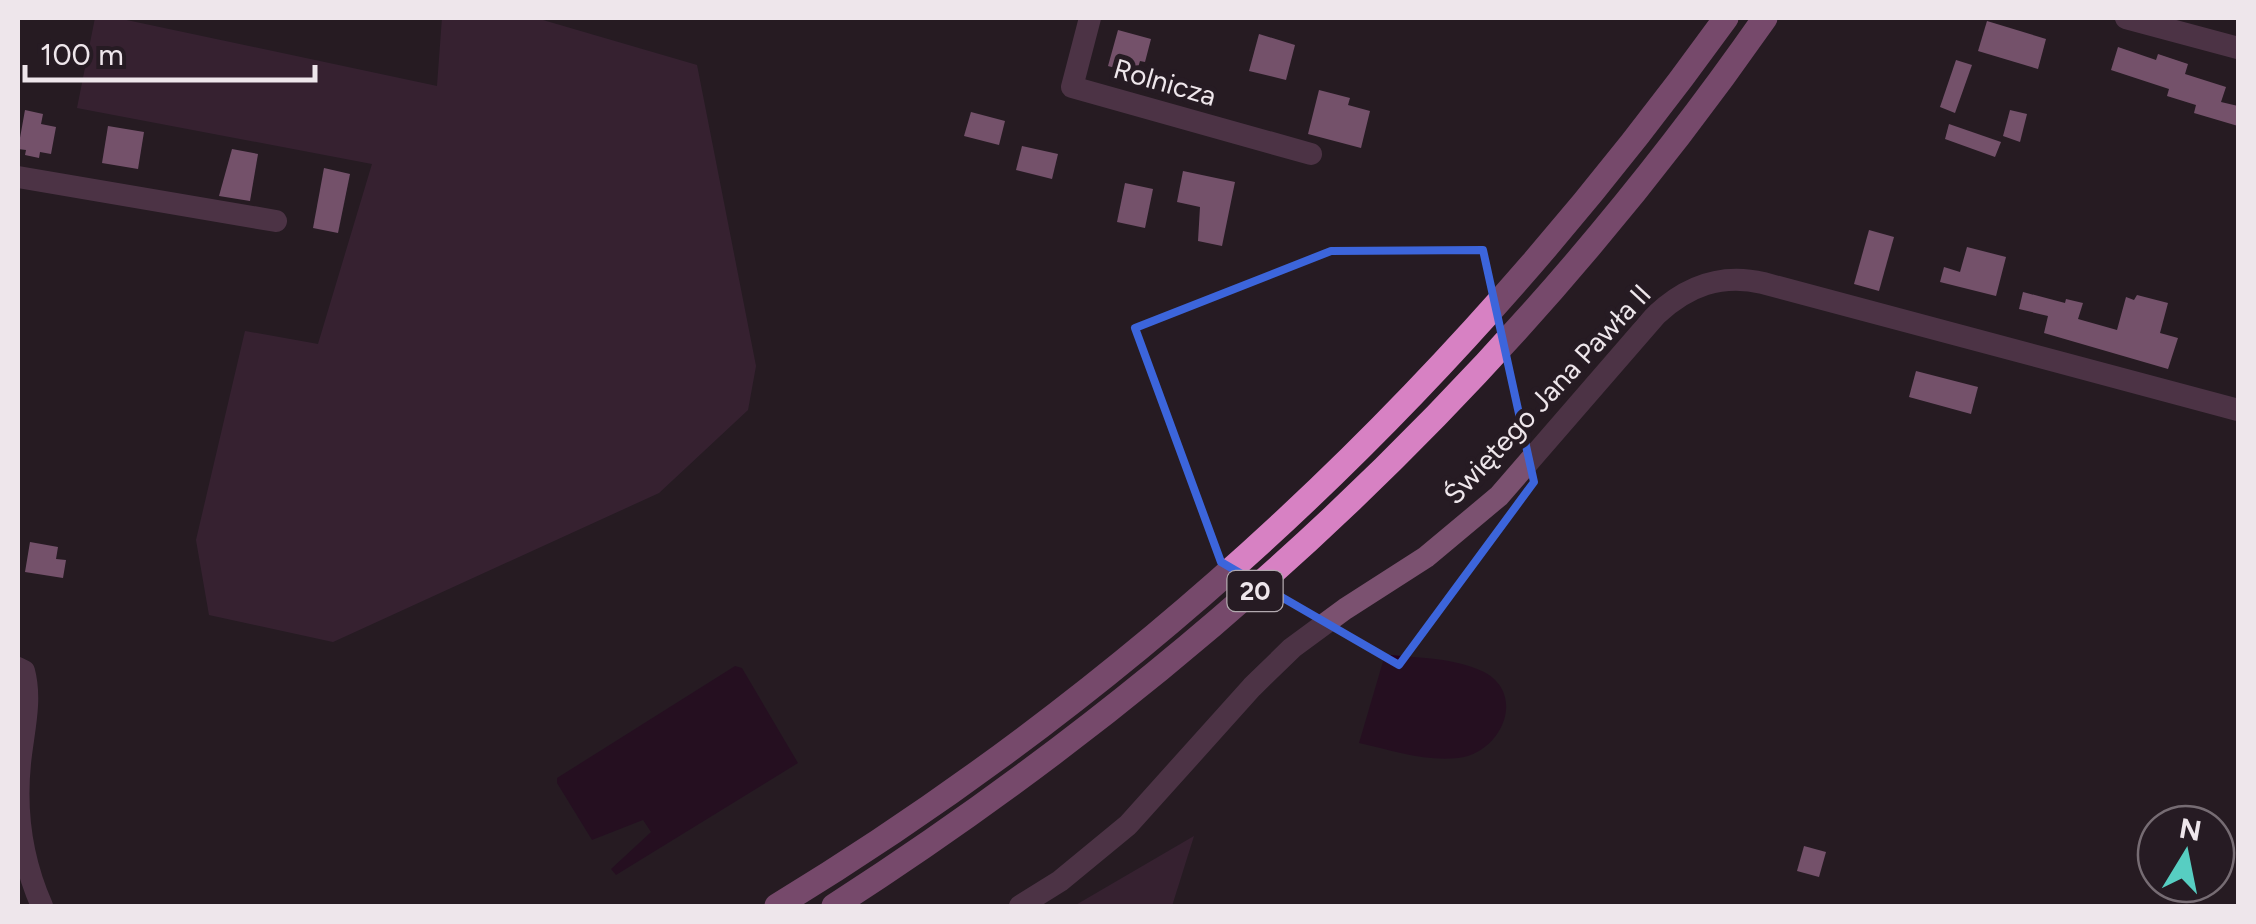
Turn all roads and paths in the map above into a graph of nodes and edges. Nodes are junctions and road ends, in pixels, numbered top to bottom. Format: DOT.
graph roads {
  1 [pos="1090,18"];
  2 [pos="1726,18"];
  3 [pos="1765,18"];
  4 [pos="2126,18"];
  5 [pos="2238,48"];
  6 [pos="1311,154"];
  7 [pos="18,177"];
  8 [pos="276,222"];
  9 [pos="2238,410"];
  10 [pos="18,668"];
  11 [pos="42,906"];
  12 [pos="777,906"];
  13 [pos="834,906"];
  14 [pos="1020,906"];
  1 -- 6 [label="street, Rolnicza"];
  2 -- 12 [label="main road, 20"];
  3 -- 13 [label="main road, 20"];
  4 -- 5 [label="street"];
  7 -- 8 [label="street"];
  9 -- 14 [label="street, Świętego Jana Pawła II"];
  10 -- 11 [label="street"];
}
